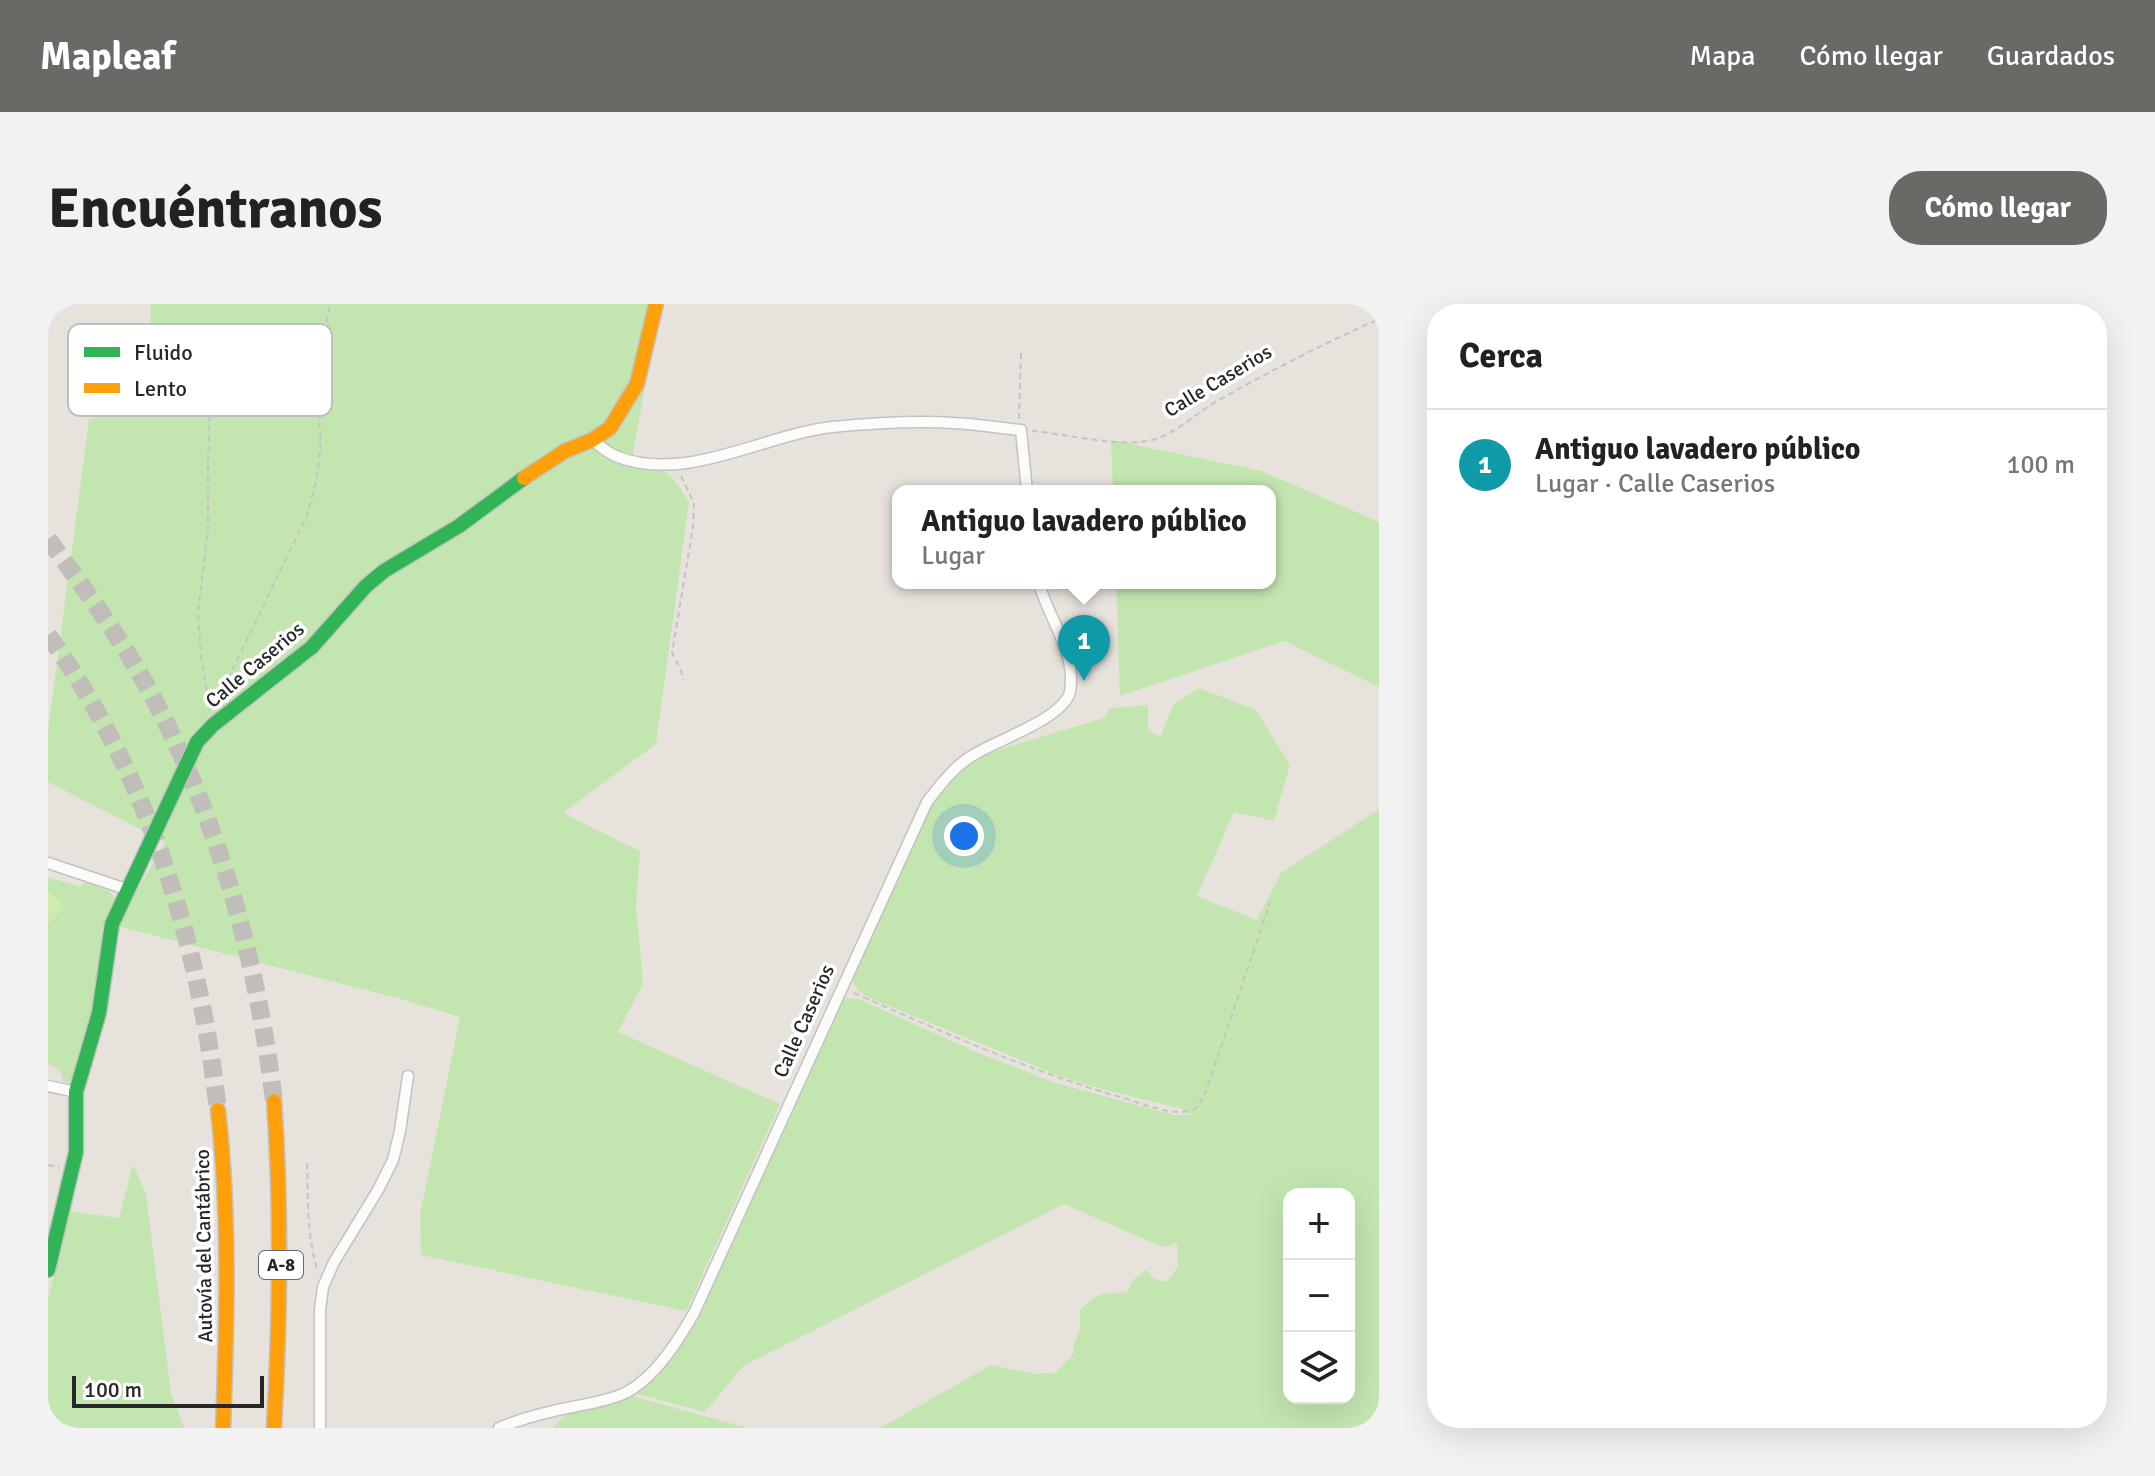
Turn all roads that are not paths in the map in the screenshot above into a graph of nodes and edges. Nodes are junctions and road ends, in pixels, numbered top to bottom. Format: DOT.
graph roads {
  1 [pos="656,304"];
  2 [pos="592,440"];
  3 [pos="1026,485"];
  4 [pos="1040,589"];
  5 [pos="48,863"];
  6 [pos="126,889"];
  7 [pos="408,1076"];
  8 [pos="48,1086"];
  9 [pos="76,1092"];
  10 [pos="274,1101"];
  11 [pos="218,1110"];
  12 [pos="48,1270"];
  13 [pos="223,1428"];
  14 [pos="274,1428"];
  15 [pos="320,1428"];
  16 [pos="499,1428"];
  1 -- 2 [label="main road, Calle Caserios"];
  2 -- 3 [label="street"];
  2 -- 6 [label="main road, Calle Caserios"];
  4 -- 16 [label="street, Calle Caserios"];
  5 -- 6 [label="street"];
  6 -- 9 [label="main road, Calle Caserios"];
  7 -- 15 [label="street"];
  8 -- 9 [label="street"];
  9 -- 12 [label="main road, Calle Caserios"];
  10 -- 14 [label="main road, A-8"];
  11 -- 13 [label="main road, Autovía del Cantábrico"];
}
